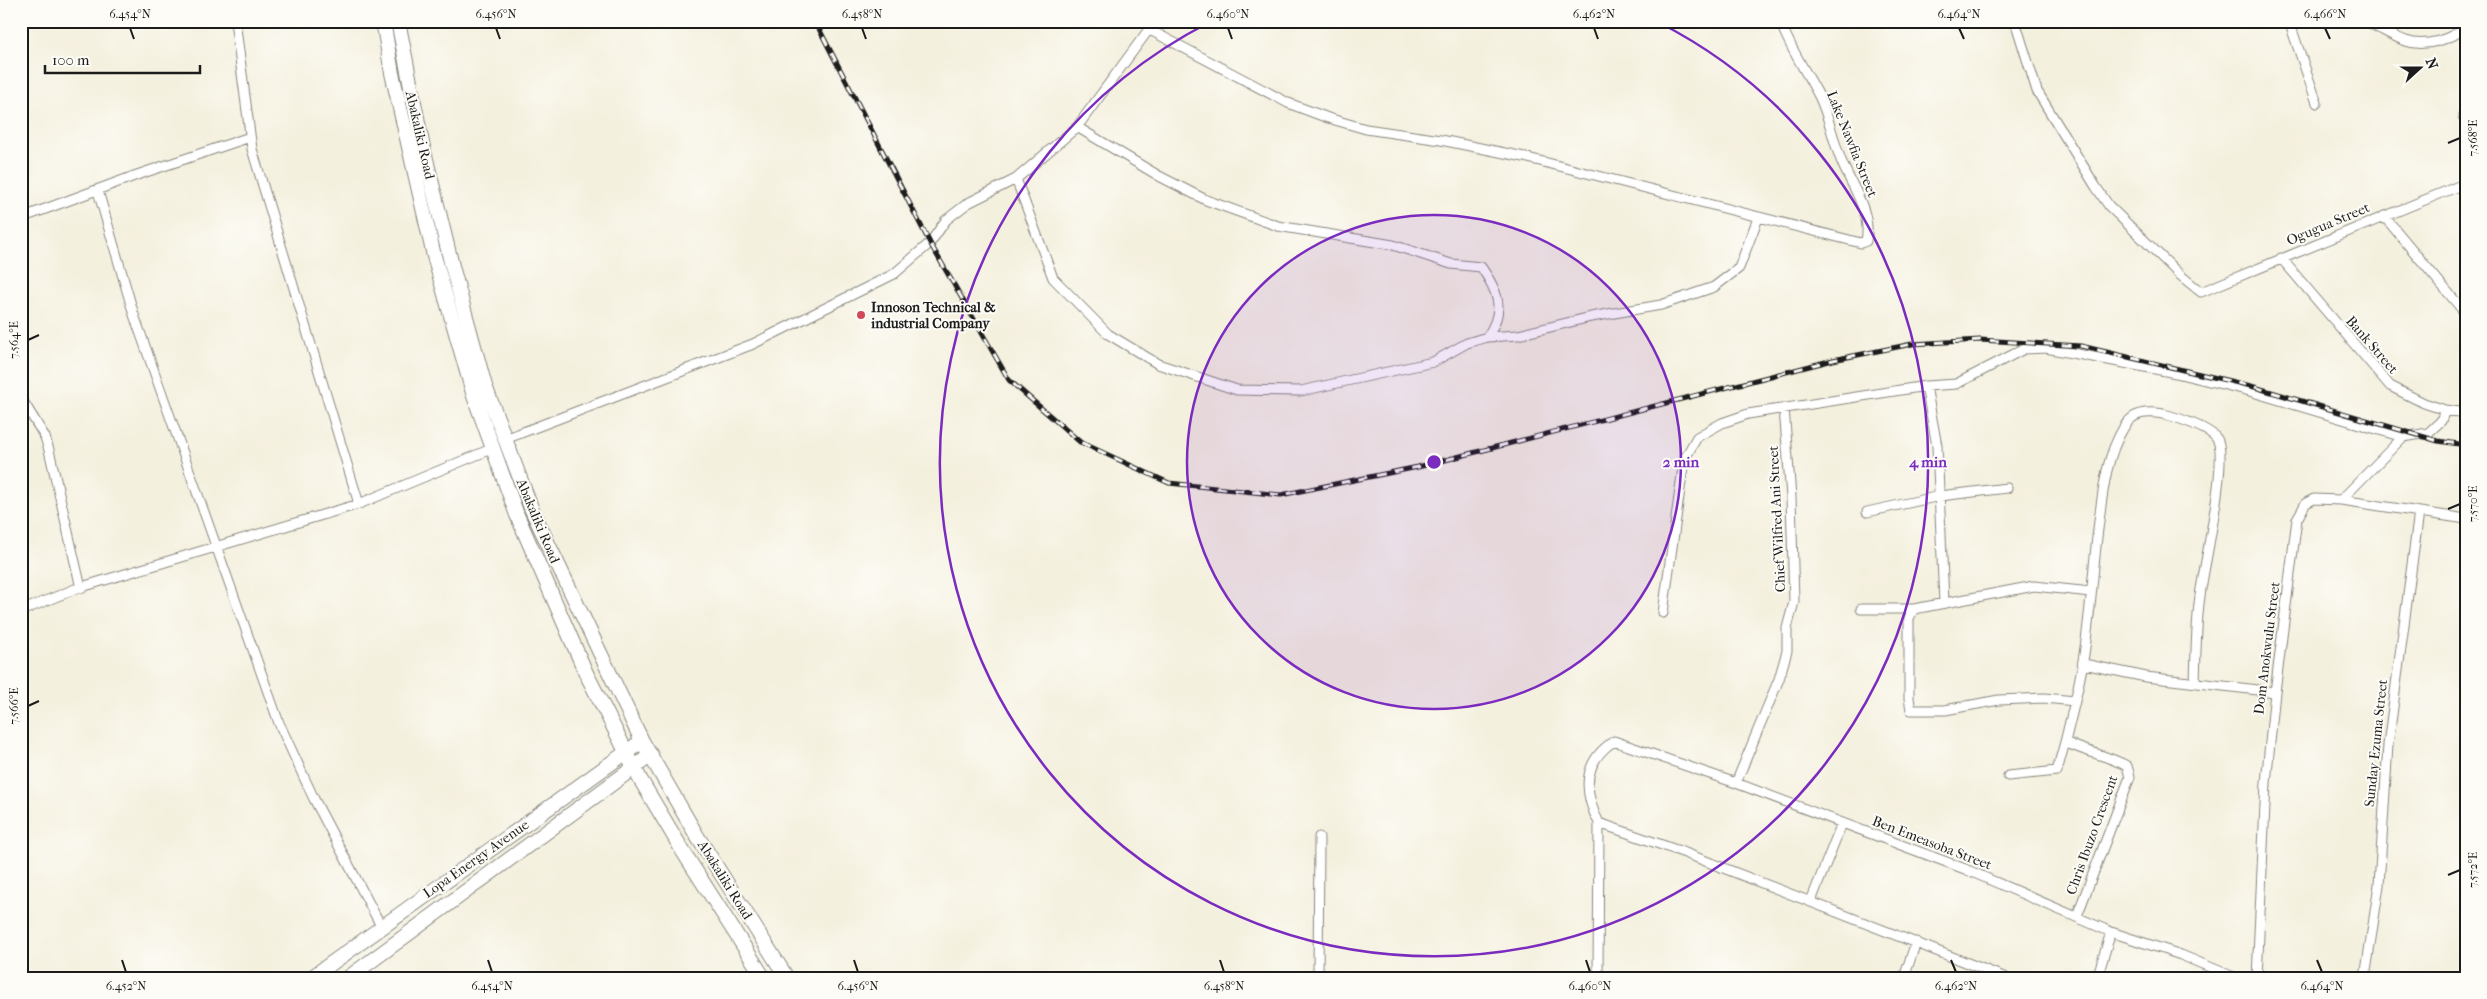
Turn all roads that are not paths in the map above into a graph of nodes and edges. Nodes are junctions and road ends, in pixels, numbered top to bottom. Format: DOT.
graph roads {
  1 [pos="235,21"];
  2 [pos="383,21"];
  3 [pos="398,21"];
  4 [pos="1155,21"];
  5 [pos="1780,21"];
  6 [pos="2016,21"];
  7 [pos="2289,21"];
  8 [pos="2370,24"];
  9 [pos="2466,26"];
  10 [pos="1150,30"];
  11 [pos="2317,103"];
  12 [pos="1077,127"];
  13 [pos="250,137"];
  14 [pos="1016,180"];
  15 [pos="2466,183"];
  16 [pos="98,191"];
  17 [pos="2384,216"];
  18 [pos="21,218"];
  19 [pos="1758,218"];
  20 [pos="2281,258"];
  21 [pos="2466,314"];
  22 [pos="1487,337"];
  23 [pos="1926,386"];
  24 [pos="21,398"];
  25 [pos="1784,408"];
  26 [pos="2445,410"];
  27 [pos="2466,410"];
  28 [pos="2403,437"];
  29 [pos="505,439"];
  30 [pos="491,449"];
  31 [pos="2007,488"];
  32 [pos="1940,496"];
  33 [pos="2341,500"];
  34 [pos="359,504"];
  35 [pos="1867,512"];
  36 [pos="2419,512"];
  37 [pos="2466,519"];
  38 [pos="218,546"];
  39 [pos="81,588"];
  40 [pos="2091,592"];
  41 [pos="1944,602"];
  42 [pos="1914,608"];
  43 [pos="1861,609"];
  44 [pos="21,611"];
  45 [pos="1663,613"];
  46 [pos="2084,664"];
  47 [pos="2195,683"];
  48 [pos="2275,692"];
  49 [pos="2075,701"];
  50 [pos="642,741"];
  51 [pos="2065,742"];
  52 [pos="626,752"];
  53 [pos="651,755"];
  54 [pos="634,767"];
  55 [pos="2008,776"];
  56 [pos="1736,783"];
  57 [pos="1599,823"];
  58 [pos="1842,823"];
  59 [pos="1319,837"];
  60 [pos="1811,902"];
  61 [pos="2077,916"];
  62 [pos="381,926"];
  63 [pos="2111,932"];
  64 [pos="1916,942"];
  65 [pos="311,978"];
  66 [pos="348,978"];
  67 [pos="764,978"];
  68 [pos="786,978"];
  69 [pos="1318,978"];
  70 [pos="1598,978"];
  71 [pos="1904,978"];
  72 [pos="2006,978"];
  73 [pos="2097,978"];
  74 [pos="2236,978"];
  75 [pos="2257,978"];
  76 [pos="2365,978"];
  1 -- 13 [label="street"];
  2 -- 30 [label="main road, Abakaliki Road"];
  3 -- 29 [label="main road, Abakaliki Road"];
  4 -- 10 [label="street"];
  5 -- 19 [label="street, Lake Nawfia Street"];
  6 -- 20 [label="street, Ogugua Street"];
  7 -- 11 [label="street"];
  8 -- 9 [label="street"];
  10 -- 12 [label="street"];
  10 -- 19 [label="street"];
  12 -- 14 [label="street"];
  12 -- 22 [label="street"];
  13 -- 16 [label="street"];
  13 -- 34 [label="street"];
  14 -- 22 [label="street"];
  14 -- 29 [label="street"];
  15 -- 17 [label="street, Ogugua Street"];
  16 -- 18 [label="street"];
  16 -- 38 [label="street"];
  17 -- 20 [label="street, Ogugua Street"];
  17 -- 21 [label="street"];
  19 -- 22 [label="street"];
  20 -- 26 [label="street, Bank Street"];
  23 -- 25 [label="street"];
  23 -- 28 [label="street"];
  23 -- 32 [label="street"];
  24 -- 39 [label="street"];
  25 -- 45 [label="street"];
  25 -- 56 [label="street, Chief Wilfred Ani Street"];
  26 -- 27 [label="street, Bank Street"];
  26 -- 28 [label="street"];
  28 -- 33 [label="street"];
  29 -- 50 [label="main road, Abakaliki Road"];
  30 -- 34 [label="street"];
  30 -- 52 [label="main road, Abakaliki Road"];
  31 -- 32 [label="street"];
  32 -- 35 [label="street"];
  32 -- 41 [label="street"];
  33 -- 36 [label="street"];
  33 -- 48 [label="street, Dom Anokwulu Street"];
  34 -- 38 [label="street"];
  36 -- 37 [label="street"];
  36 -- 76 [label="street, Sunday Ezuma Street"];
  38 -- 39 [label="street"];
  38 -- 62 [label="street"];
  39 -- 44 [label="street"];
  40 -- 41 [label="street"];
  40 -- 46 [label="street"];
  40 -- 47 [label="street"];
  41 -- 42 [label="street"];
  42 -- 43 [label="street"];
  42 -- 49 [label="street"];
  46 -- 47 [label="street"];
  46 -- 49 [label="street"];
  47 -- 48 [label="street"];
  48 -- 75 [label="street, Dom Anokwulu Street"];
  49 -- 51 [label="street"];
  50 -- 52 [label="main road, Lopa Energy Avenue"];
  50 -- 53 [label="main road, Abakaliki Road"];
  51 -- 55 [label="street"];
  51 -- 61 [label="street, Chris Ibuzo Crescent"];
  52 -- 54 [label="main road, Abakaliki Road"];
  52 -- 62 [label="main road, Lopa Energy Avenue"];
  53 -- 54 [label="main road, Lopa Energy Avenue"];
  53 -- 68 [label="main road, Abakaliki Road"];
  54 -- 66 [label="main road, Lopa Energy Avenue"];
  54 -- 67 [label="main road, Abakaliki Road"];
  56 -- 57 [label="street, Ben Emeasoba Street"];
  56 -- 58 [label="street, Ben Emeasoba Street"];
  57 -- 60 [label="street"];
  57 -- 70 [label="street"];
  58 -- 60 [label="street"];
  58 -- 61 [label="street, Ben Emeasoba Street"];
  59 -- 69 [label="street"];
  60 -- 64 [label="street"];
  61 -- 63 [label="street, Ben Emeasoba Street"];
  62 -- 65 [label="main road, Lopa Energy Avenue"];
  63 -- 73 [label="street"];
  63 -- 74 [label="street, Ben Emeasoba Street"];
  64 -- 71 [label="street"];
  64 -- 72 [label="street"];
}
